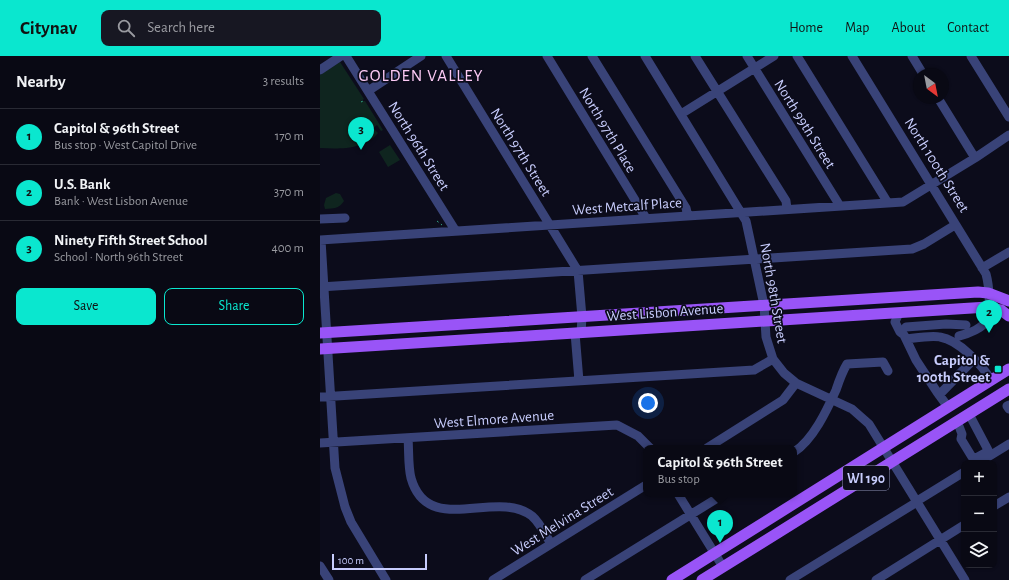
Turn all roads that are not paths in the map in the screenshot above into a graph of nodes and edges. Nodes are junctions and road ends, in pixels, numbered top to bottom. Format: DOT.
graph roads {
  1 [pos="341,56"];
  2 [pos="346,56"];
  3 [pos="421,56"];
  4 [pos="446,56"];
  5 [pos="547,56"];
  6 [pos="592,56"];
  7 [pos="645,56"];
  8 [pos="695,56"];
  9 [pos="747,56"];
  10 [pos="774,56"];
  11 [pos="797,56"];
  12 [pos="852,56"];
  13 [pos="912,56"];
  14 [pos="971,56"];
  15 [pos="754,68"];
  16 [pos="919,68"];
  17 [pos="320,70"];
  18 [pos="717,91"];
  19 [pos="367,95"];
  20 [pos="942,104"];
  21 [pos="681,114"];
  22 [pos="1009,117"];
  23 [pos="1009,135"];
  24 [pos="975,158"];
  25 [pos="931,184"];
  26 [pos="888,203"];
  27 [pos="840,206"];
  28 [pos="787,209"];
  29 [pos="742,213"];
  30 [pos="688,216"];
  31 [pos="345,218"];
  32 [pos="646,218"];
  33 [pos="320,220"];
  34 [pos="550,225"];
  35 [pos="955,225"];
  36 [pos="456,230"];
  37 [pos="320,240"];
  38 [pos="1009,252"];
  39 [pos="754,259"];
  40 [pos="982,268"];
  41 [pos="578,271"];
  42 [pos="322,287"];
  43 [pos="988,293"];
  44 [pos="1009,301"];
  45 [pos="764,305"];
  46 [pos="988,307"];
  47 [pos="898,313"];
  48 [pos="1009,316"];
  49 [pos="582,317"];
  50 [pos="765,321"];
  51 [pos="946,324"];
  52 [pos="963,331"];
  53 [pos="324,333"];
  54 [pos="578,333"];
  55 [pos="906,334"];
  56 [pos="324,349"];
  57 [pos="773,359"];
  58 [pos="974,359"];
  59 [pos="1009,369"];
  60 [pos="888,372"];
  61 [pos="991,380"];
  62 [pos="579,381"];
  63 [pos="796,383"];
  64 [pos="976,390"];
  65 [pos="1006,391"];
  66 [pos="939,394"];
  67 [pos="331,396"];
  68 [pos="320,397"];
  69 [pos="831,400"];
  70 [pos="1009,405"];
  71 [pos="948,407"];
  72 [pos="1009,409"];
  73 [pos="969,414"];
  74 [pos="957,421"];
  75 [pos="974,426"];
  76 [pos="962,434"];
  77 [pos="408,438"];
  78 [pos="333,442"];
  79 [pos="320,443"];
  80 [pos="1009,444"];
  81 [pos="647,445"];
  82 [pos="712,445"];
  83 [pos="884,448"];
  84 [pos="797,450"];
  85 [pos="984,460"];
  86 [pos="892,461"];
  87 [pos="961,474"];
  88 [pos="643,488"];
  89 [pos="680,497"];
  90 [pos="719,497"];
  91 [pos="1009,497"];
  92 [pos="917,502"];
  93 [pos="997,504"];
  94 [pos="691,514"];
  95 [pos="961,527"];
  96 [pos="940,540"];
  97 [pos="551,544"];
  98 [pos="715,553"];
  99 [pos="320,566"];
  100 [pos="723,567"];
  101 [pos="328,580"];
  102 [pos="386,580"];
  103 [pos="493,580"];
  104 [pos="585,580"];
  105 [pos="672,580"];
  106 [pos="702,580"];
  107 [pos="790,580"];
  108 [pos="876,580"];
  109 [pos="965,580"];
  1 -- 17 [label="street"];
  2 -- 19 [label="street, North 96th Street"];
  3 -- 19 [label="street"];
  4 -- 34 [label="street, North 97th Street"];
  5 -- 32 [label="street, North 97th Place"];
  6 -- 30 [label="street"];
  7 -- 21 [label="street, North 98th Street"];
  8 -- 18 [label="street"];
  9 -- 15 [label="street, North 99th Street"];
  10 -- 15 [label="street"];
  11 -- 26 [label="street"];
  12 -- 25 [label="street, North 100th Street"];
  13 -- 16 [label="street"];
  14 -- 22 [label="street"];
  15 -- 18 [label="street"];
  15 -- 27 [label="street, North 99th Street"];
  18 -- 21 [label="street"];
  18 -- 28 [label="street"];
  19 -- 36 [label="street, North 96th Street"];
  20 -- 24 [label="street"];
  21 -- 29 [label="street, North 98th Street"];
  23 -- 24 [label="street"];
  24 -- 25 [label="street"];
  25 -- 26 [label="street, West Metcalf Place"];
  25 -- 35 [label="street, North 100th Street"];
  26 -- 27 [label="street, West Metcalf Place"];
  27 -- 28 [label="street, West Metcalf Place"];
  28 -- 29 [label="street, West Metcalf Place"];
  29 -- 30 [label="street, West Metcalf Place"];
  29 -- 39 [label="street, North 98th Street"];
  30 -- 32 [label="street, West Metcalf Place"];
  31 -- 33 [label="street"];
  32 -- 34 [label="street, West Metcalf Place"];
  34 -- 36 [label="street, West Metcalf Place"];
  34 -- 41 [label="street, North 97th Street"];
  35 -- 39 [label="street"];
  35 -- 40 [label="street, North 100th Street"];
  36 -- 37 [label="street, West Metcalf Place"];
  37 -- 42 [label="street"];
  38 -- 40 [label="street"];
  39 -- 41 [label="street"];
  39 -- 45 [label="street, North 98th Street"];
  40 -- 43 [label="street, North 100th Street"];
  41 -- 42 [label="street"];
  41 -- 49 [label="street, North 97th Street"];
  42 -- 53 [label="street"];
  43 -- 44 [label="main road"];
  43 -- 45 [label="main road, West Lisbon Avenue"];
  43 -- 46 [label="street, North 100th Street"];
  45 -- 49 [label="main road, West Lisbon Avenue"];
  45 -- 50 [label="street, North 98th Street"];
  46 -- 47 [label="main road, West Lisbon Avenue"];
  46 -- 48 [label="main road, West Lisbon Avenue"];
  46 -- 52 [label="street, North 100th Street"];
  47 -- 50 [label="main road, West Lisbon Avenue"];
  47 -- 55 [label="street"];
  49 -- 53 [label="main road, West Lisbon Avenue"];
  49 -- 54 [label="street, North 97th Street"];
  50 -- 54 [label="main road, West Lisbon Avenue"];
  50 -- 57 [label="street, North 98th Street"];
  51 -- 52 [label="street"];
  51 -- 52 [label="street"];
  51 -- 55 [label="street"];
  53 -- 56 [label="street"];
  54 -- 56 [label="main road, West Lisbon Avenue"];
  54 -- 62 [label="street, North 97th Street"];
  55 -- 58 [label="street"];
  55 -- 66 [label="street"];
  56 -- 67 [label="street"];
  57 -- 62 [label="street"];
  57 -- 63 [label="street, North 98th Street"];
  58 -- 61 [label="street"];
  58 -- 66 [label="street"];
  59 -- 61 [label="main road, WI 190"];
  60 -- 69 [label="street"];
  61 -- 64 [label="main road, WI 190"];
  62 -- 67 [label="street"];
  63 -- 69 [label="street, North 98th Street"];
  63 -- 82 [label="street"];
  64 -- 71 [label="main road, WI 190"];
  64 -- 74 [label="main road"];
  65 -- 73 [label="main road, WI 190"];
  66 -- 71 [label="street"];
  67 -- 68 [label="street"];
  67 -- 78 [label="street"];
  69 -- 83 [label="street, North 98th Street"];
  69 -- 84 [label="street"];
  70 -- 72 [label="street"];
  71 -- 83 [label="main road, WI 190"];
  73 -- 74 [label="main road, WI 190"];
  73 -- 75 [label="street"];
  74 -- 76 [label="street"];
  74 -- 86 [label="main road, WI 190"];
  75 -- 76 [label="street"];
  75 -- 76 [label="street"];
  77 -- 78 [label="street, West Elmore Avenue"];
  77 -- 81 [label="street, West Elmore Avenue"];
  77 -- 97 [label="street"];
  78 -- 79 [label="street, West Elmore Avenue"];
  78 -- 102 [label="street"];
  80 -- 85 [label="street"];
  83 -- 86 [label="street, North 98th Street"];
  83 -- 98 [label="main road, WI 190"];
  86 -- 92 [label="street, North 98th Street"];
  86 -- 100 [label="main road, WI 190"];
  87 -- 92 [label="street"];
  88 -- 97 [label="street, West Melvina Street"];
  89 -- 94 [label="street"];
  90 -- 94 [label="street"];
  91 -- 93 [label="street"];
  92 -- 96 [label="street, North 98th Street"];
  92 -- 107 [label="street"];
  94 -- 98 [label="street"];
  94 -- 104 [label="street"];
  95 -- 96 [label="street"];
  96 -- 108 [label="street"];
  96 -- 109 [label="street, North 98th Street"];
  97 -- 103 [label="street, West Melvina Street"];
  98 -- 100 [label="street"];
  98 -- 105 [label="main road, WI 190"];
  99 -- 101 [label="street"];
  100 -- 106 [label="main road, WI 190"];
}
